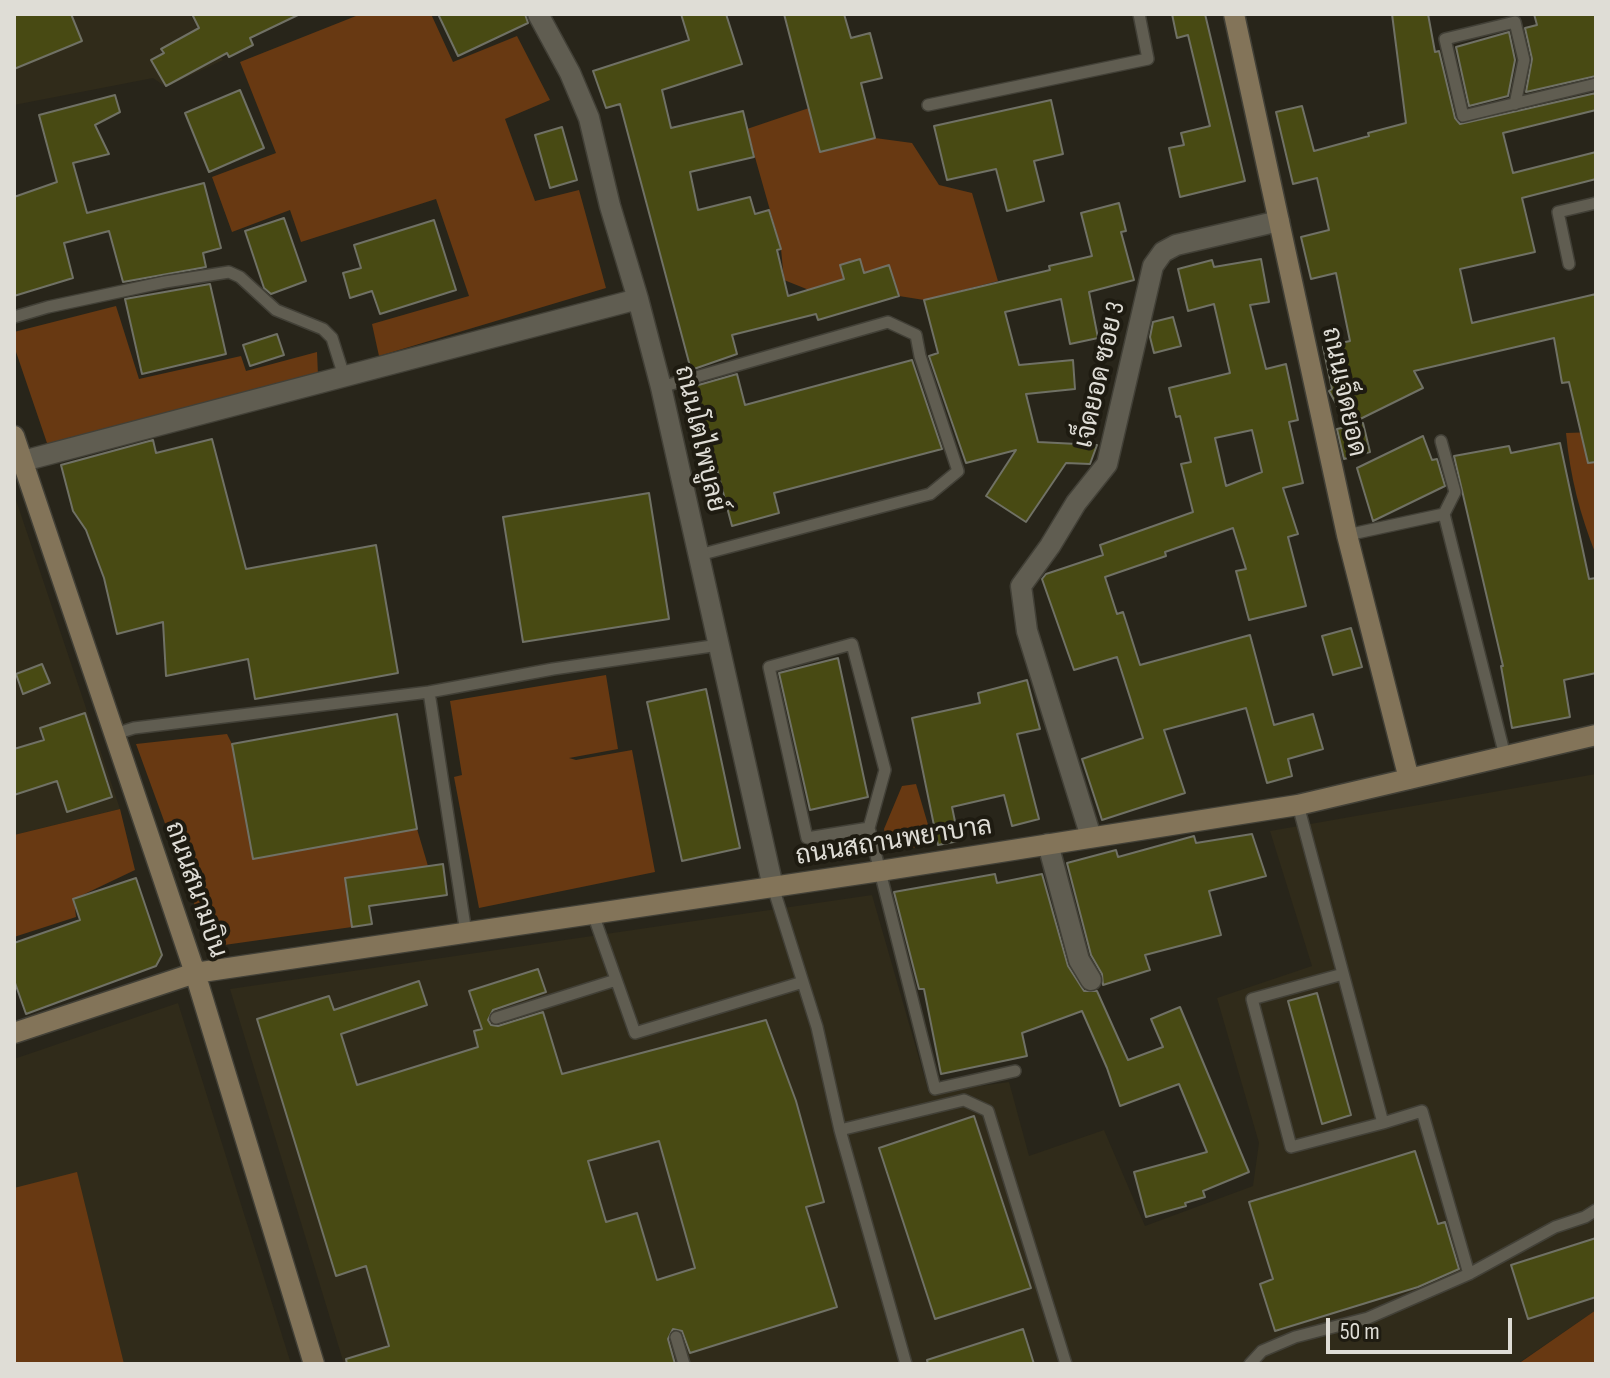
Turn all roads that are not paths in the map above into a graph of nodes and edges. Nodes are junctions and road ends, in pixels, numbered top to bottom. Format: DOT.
graph roads {
  1 [pos="538,14"];
  2 [pos="1139,14"];
  3 [pos="1234,14"];
  4 [pos="1596,84"];
  5 [pos="1515,104"];
  6 [pos="928,105"];
  7 [pos="1596,203"];
  8 [pos="1279,221"];
  9 [pos="1569,264"];
  10 [pos="638,299"];
  11 [pos="14,317"];
  12 [pos="344,376"];
  13 [pos="661,387"];
  14 [pos="14,436"];
  15 [pos="1441,441"];
  16 [pos="23,461"];
  17 [pos="1444,514"];
  18 [pos="1347,535"];
  19 [pos="699,555"];
  20 [pos="719,645"];
  21 [pos="429,692"];
  22 [pos="115,734"];
  23 [pos="1596,735"];
  24 [pos="1505,756"];
  25 [pos="1409,779"];
  26 [pos="1298,805"];
  27 [pos="869,828"];
  28 [pos="1091,837"];
  29 [pos="1048,844"];
  30 [pos="880,871"];
  31 [pos="773,887"];
  32 [pos="593,914"];
  33 [pos="466,933"];
  34 [pos="195,973"];
  35 [pos="1343,974"];
  36 [pos="616,980"];
  37 [pos="1091,980"];
  38 [pos="803,982"];
  39 [pos="496,1018"];
  40 [pos="14,1033"];
  41 [pos="1015,1071"];
  42 [pos="1383,1123"];
  43 [pos="840,1130"];
  44 [pos="1596,1210"];
  45 [pos="1469,1274"];
  46 [pos="676,1337"];
  47 [pos="314,1364"];
  48 [pos="684,1364"];
  49 [pos="906,1364"];
  50 [pos="1066,1364"];
  51 [pos="1250,1364"];
  1 -- 10 [label="street, ถนนโตไพบูลย์"];
  2 -- 6 [label="lane"];
  3 -- 8 [label="street, ถนนเจ็ดยอด"];
  4 -- 5 [label="lane"];
  5 -- 5 [label="lane"];
  7 -- 9 [label="lane"];
  8 -- 18 [label="street, ถนนเจ็ดยอด"];
  8 -- 28 [label="street, เจ็ดยอด ซอย 3"];
  10 -- 12 [label="street"];
  10 -- 13 [label="street, ถนนโตไพบูลย์"];
  11 -- 12 [label="lane"];
  12 -- 16 [label="street"];
  13 -- 19 [label="street, ถนนโตไพบูลย์"];
  13 -- 19 [label="lane"];
  14 -- 16 [label="street, ถนนสนามบิน"];
  15 -- 17 [label="lane"];
  16 -- 22 [label="street, ถนนสนามบิน"];
  17 -- 18 [label="lane"];
  17 -- 24 [label="lane"];
  18 -- 25 [label="street, ถนนเจ็ดยอด"];
  19 -- 20 [label="street, ถนนโตไพบูลย์"];
  20 -- 21 [label="lane"];
  20 -- 31 [label="street, ถนนโตไพบูลย์"];
  21 -- 22 [label="lane"];
  21 -- 33 [label="lane"];
  22 -- 34 [label="street, ถนนสนามบิน"];
  23 -- 24 [label="street, ถนนสถานพยาบาล"];
  24 -- 25 [label="street, ถนนสถานพยาบาล"];
  25 -- 26 [label="street, ถนนสถานพยาบาล"];
  26 -- 28 [label="street, ถนนสถานพยาบาล"];
  26 -- 35 [label="lane"];
  27 -- 27 [label="lane"];
  27 -- 30 [label="lane"];
  28 -- 29 [label="street, ถนนสถานพยาบาล"];
  29 -- 30 [label="street, ถนนสถานพยาบาล"];
  29 -- 37 [label="street"];
  30 -- 31 [label="street, ถนนสถานพยาบาล"];
  30 -- 41 [label="lane"];
  31 -- 32 [label="street, ถนนสถานพยาบาล"];
  31 -- 38 [label="lane"];
  32 -- 33 [label="street, ถนนสถานพยาบาล"];
  32 -- 36 [label="lane"];
  33 -- 34 [label="street, ถนนสถานพยาบาล"];
  34 -- 40 [label="street, ถนนสถานพยาบาล"];
  34 -- 47 [label="street, ถนนสนามบิน"];
  35 -- 42 [label="lane"];
  35 -- 42 [label="lane"];
  36 -- 38 [label="lane"];
  36 -- 39 [label="lane"];
  38 -- 43 [label="lane"];
  42 -- 45 [label="lane"];
  43 -- 49 [label="lane"];
  43 -- 50 [label="lane"];
  44 -- 45 [label="lane"];
  45 -- 51 [label="lane"];
  46 -- 48 [label="lane"];
}
